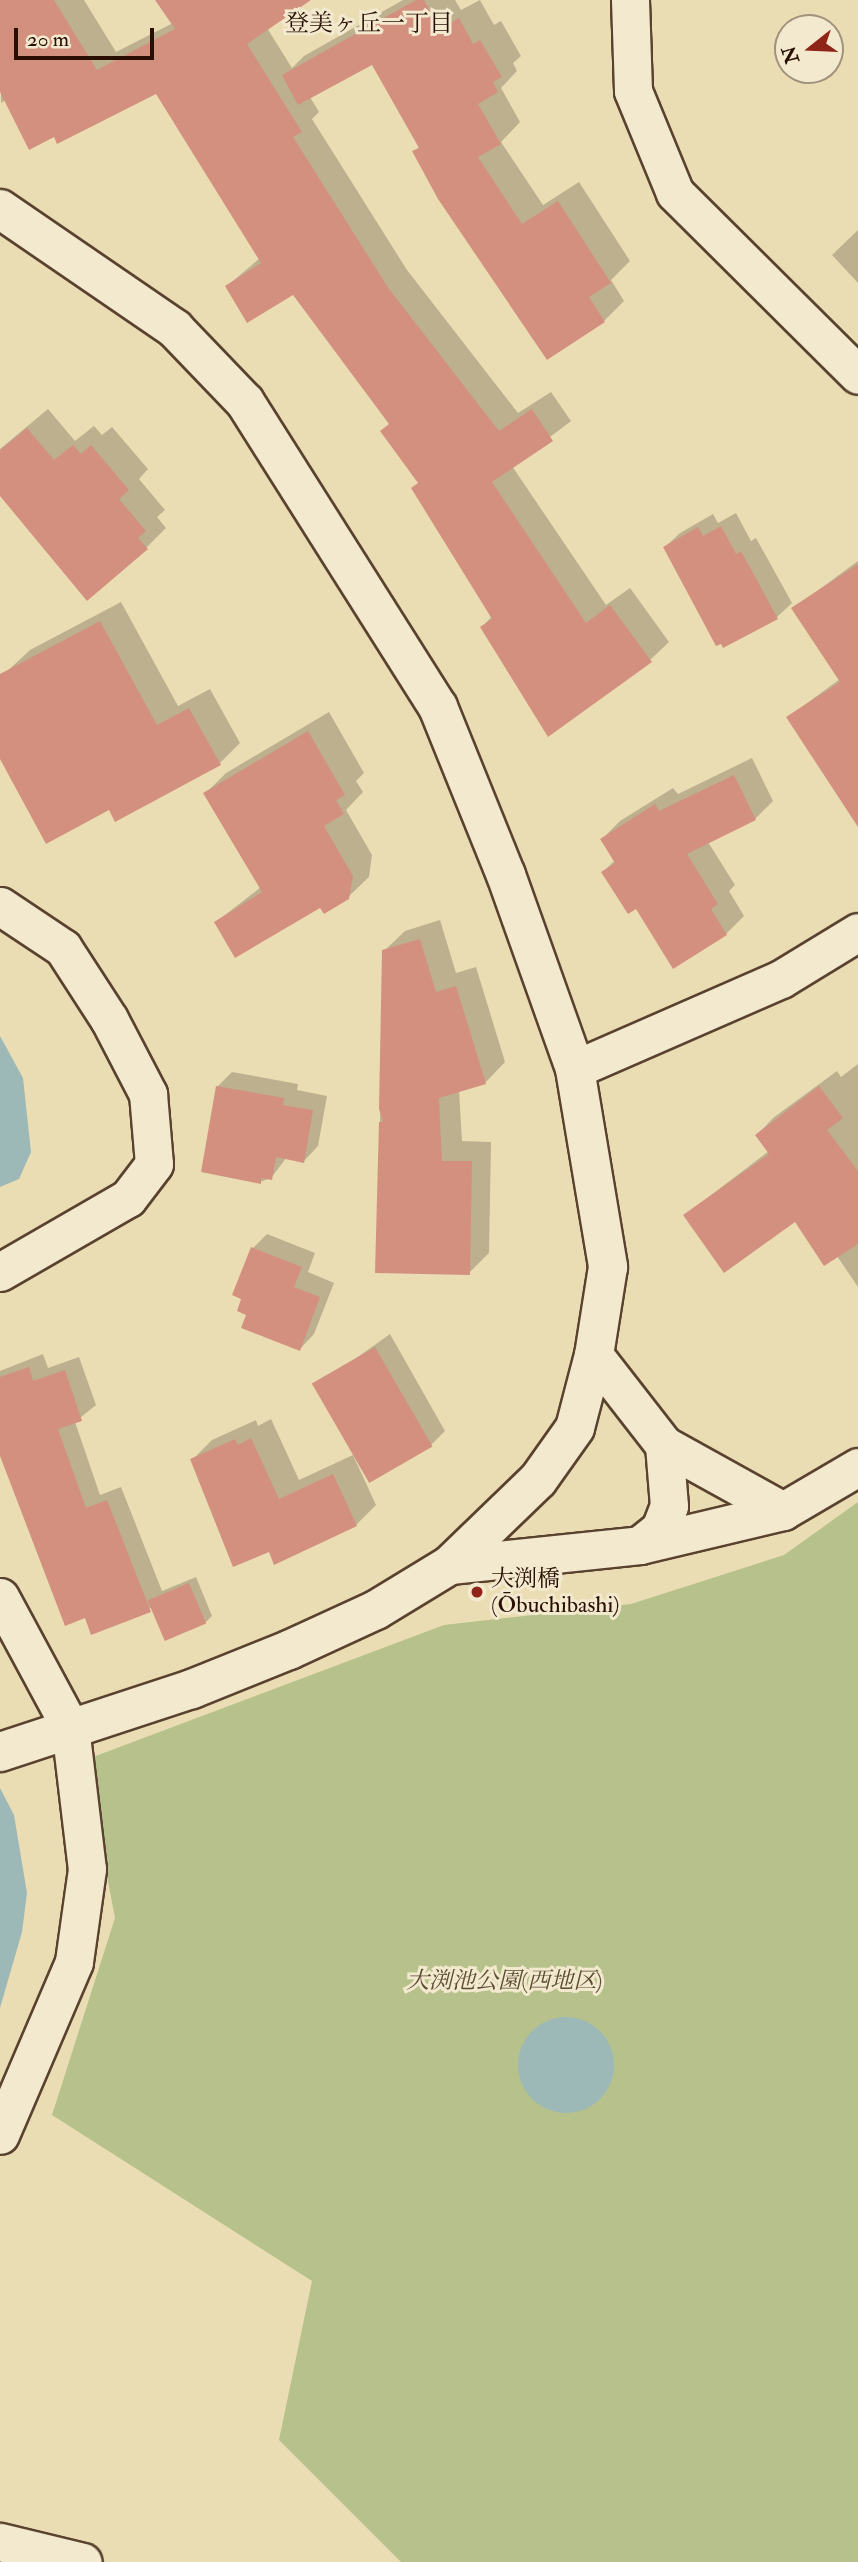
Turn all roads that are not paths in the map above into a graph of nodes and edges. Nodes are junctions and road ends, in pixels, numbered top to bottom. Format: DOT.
graph roads {
  1 [pos="630,0"];
  2 [pos="0,209"];
  3 [pos="858,375"];
  4 [pos="0,906"];
  5 [pos="858,932"];
  6 [pos="575,1069"];
  7 [pos="0,1272"];
  8 [pos="594,1355"];
  9 [pos="664,1445"];
  10 [pos="858,1467"];
  11 [pos="783,1511"];
  12 [pos="640,1545"];
  13 [pos="450,1564"];
  14 [pos="0,1597"];
  15 [pos="70,1727"];
  16 [pos="0,1752"];
  17 [pos="0,2135"];
  18 [pos="0,2542"];
  19 [pos="83,2562"];
  1 -- 3 [label="street"];
  2 -- 6 [label="street"];
  4 -- 7 [label="street"];
  5 -- 6 [label="street"];
  6 -- 8 [label="street"];
  8 -- 9 [label="street"];
  8 -- 13 [label="street"];
  9 -- 11 [label="street"];
  9 -- 12 [label="street"];
  10 -- 11 [label="street"];
  11 -- 12 [label="street"];
  12 -- 13 [label="street"];
  13 -- 15 [label="street"];
  14 -- 15 [label="street"];
  15 -- 16 [label="street"];
  15 -- 17 [label="street"];
  18 -- 19 [label="street"];
}
